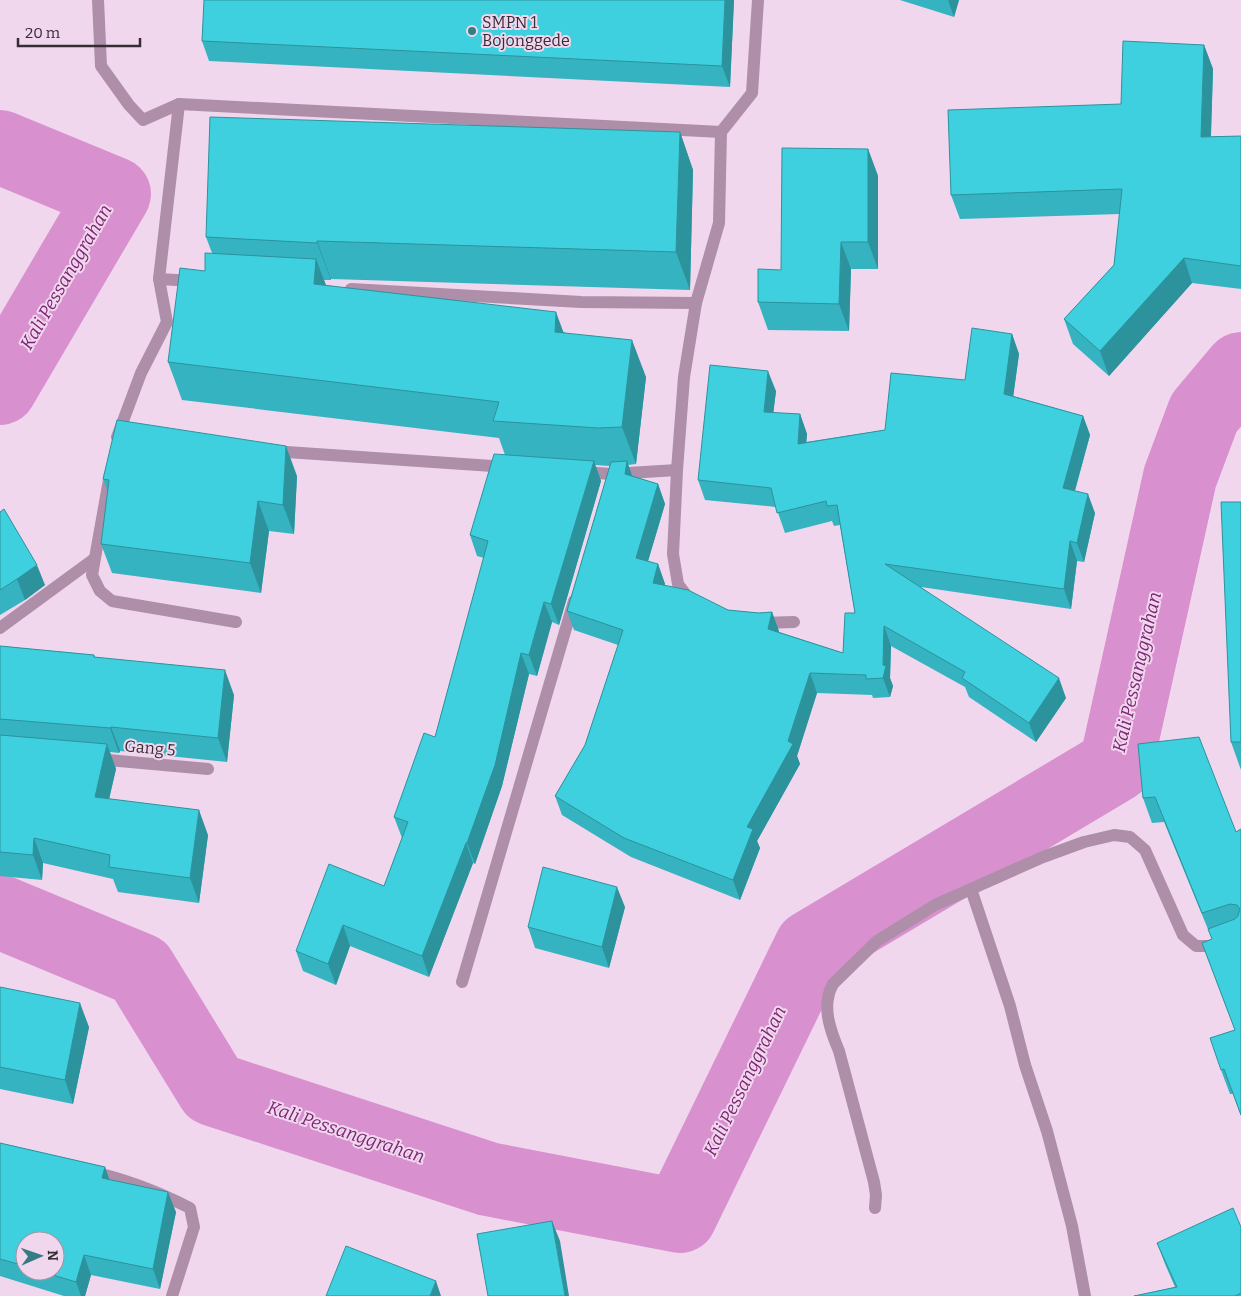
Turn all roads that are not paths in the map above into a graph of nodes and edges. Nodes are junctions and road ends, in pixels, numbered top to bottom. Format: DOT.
graph roads {
  1 [pos="98,0"];
  2 [pos="758,0"];
  3 [pos="179,104"];
  4 [pos="721,132"];
  5 [pos="159,279"];
  6 [pos="207,282"];
  7 [pos="343,289"];
  8 [pos="696,302"];
  9 [pos="255,450"];
  10 [pos="522,468"];
  11 [pos="676,470"];
  12 [pos="572,471"];
  13 [pos="94,559"];
  14 [pos="578,589"];
  15 [pos="705,606"];
  16 [pos="236,622"];
  17 [pos="745,622"];
  18 [pos="794,622"];
  19 [pos="0,628"];
  20 [pos="89,759"];
  21 [pos="208,769"];
  22 [pos="971,889"];
  23 [pos="1241,936"];
  24 [pos="462,982"];
  25 [pos="80,1169"];
  26 [pos="875,1208"];
  27 [pos="172,1296"];
  28 [pos="1085,1296"];
  1 -- 3 [label="street"];
  2 -- 4 [label="street"];
  3 -- 4 [label="street"];
  3 -- 5 [label="street"];
  4 -- 8 [label="street"];
  5 -- 6 [label="street"];
  5 -- 13 [label="street"];
  7 -- 8 [label="street"];
  8 -- 11 [label="street"];
  9 -- 10 [label="street"];
  11 -- 12 [label="street"];
  11 -- 15 [label="street"];
  13 -- 16 [label="street"];
  13 -- 19 [label="street"];
  14 -- 24 [label="street"];
  17 -- 18 [label="street"];
  20 -- 21 [label="street, Gang 5"];
  22 -- 23 [label="street"];
  22 -- 26 [label="street"];
  22 -- 28 [label="street"];
  25 -- 27 [label="street"];
}
